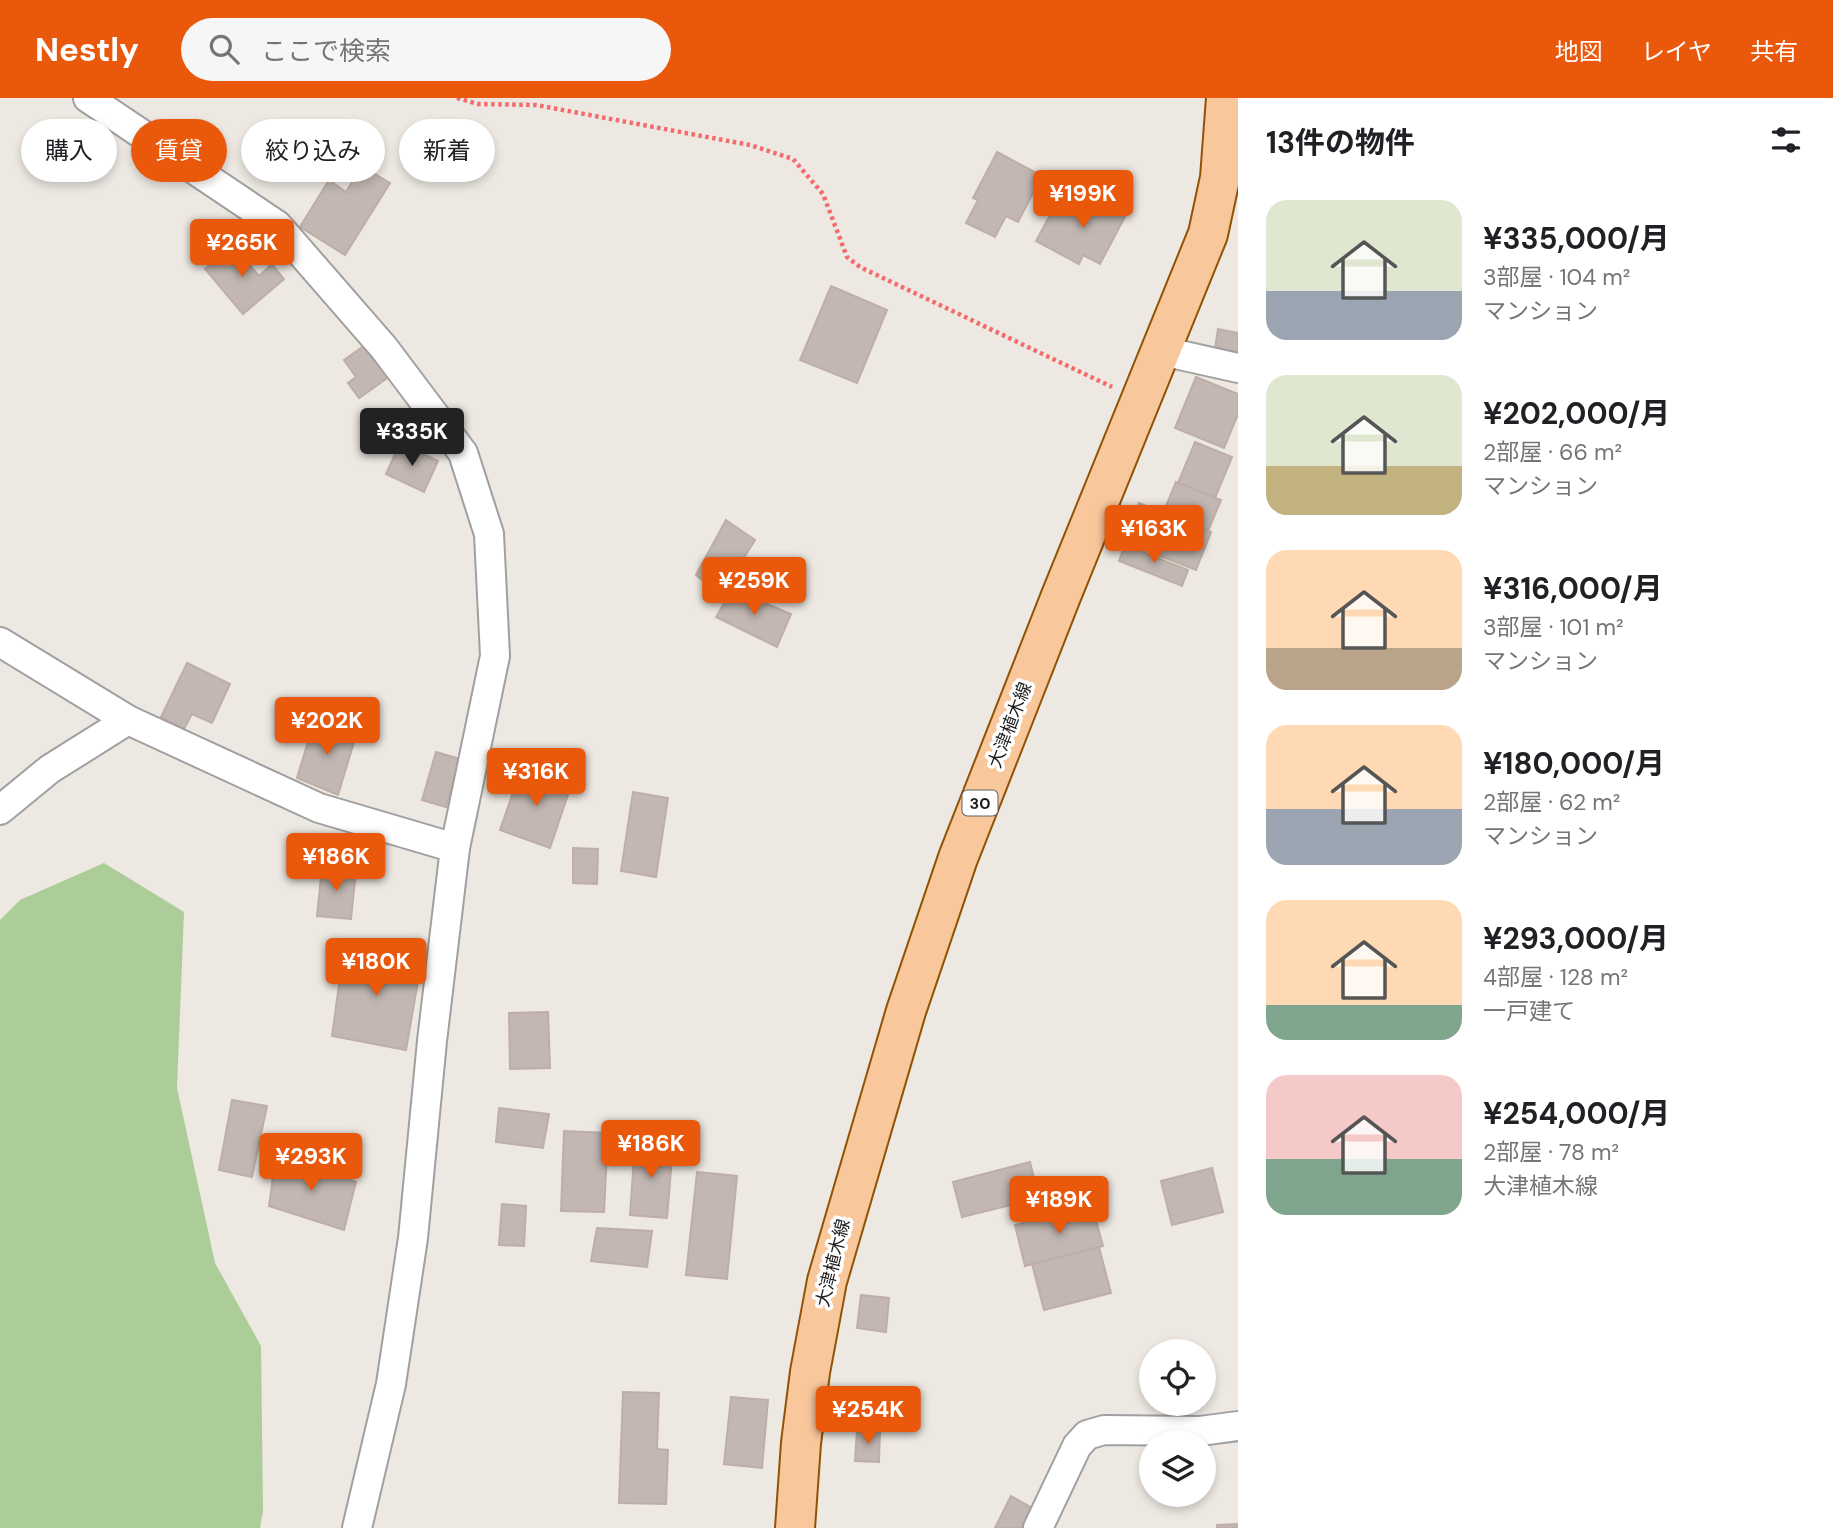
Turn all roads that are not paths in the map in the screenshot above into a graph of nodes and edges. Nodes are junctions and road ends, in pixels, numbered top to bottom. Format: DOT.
graph roads {
  1 [pos="88,98"];
  2 [pos="1226,98"];
  3 [pos="1162,351"];
  4 [pos="1238,368"];
  5 [pos="0,642"];
  6 [pos="128,720"];
  7 [pos="0,810"];
  8 [pos="455,848"];
  9 [pos="1238,1426"];
  10 [pos="358,1528"];
  11 [pos="796,1528"];
  12 [pos="1038,1528"];
  1 -- 8 [label="street"];
  2 -- 3 [label="main road, 大津植木線 / 30"];
  3 -- 4 [label="street"];
  3 -- 11 [label="main road, 大津植木線 / 30"];
  5 -- 6 [label="street"];
  6 -- 7 [label="street"];
  6 -- 8 [label="street"];
  8 -- 10 [label="street"];
  9 -- 12 [label="street"];
}
